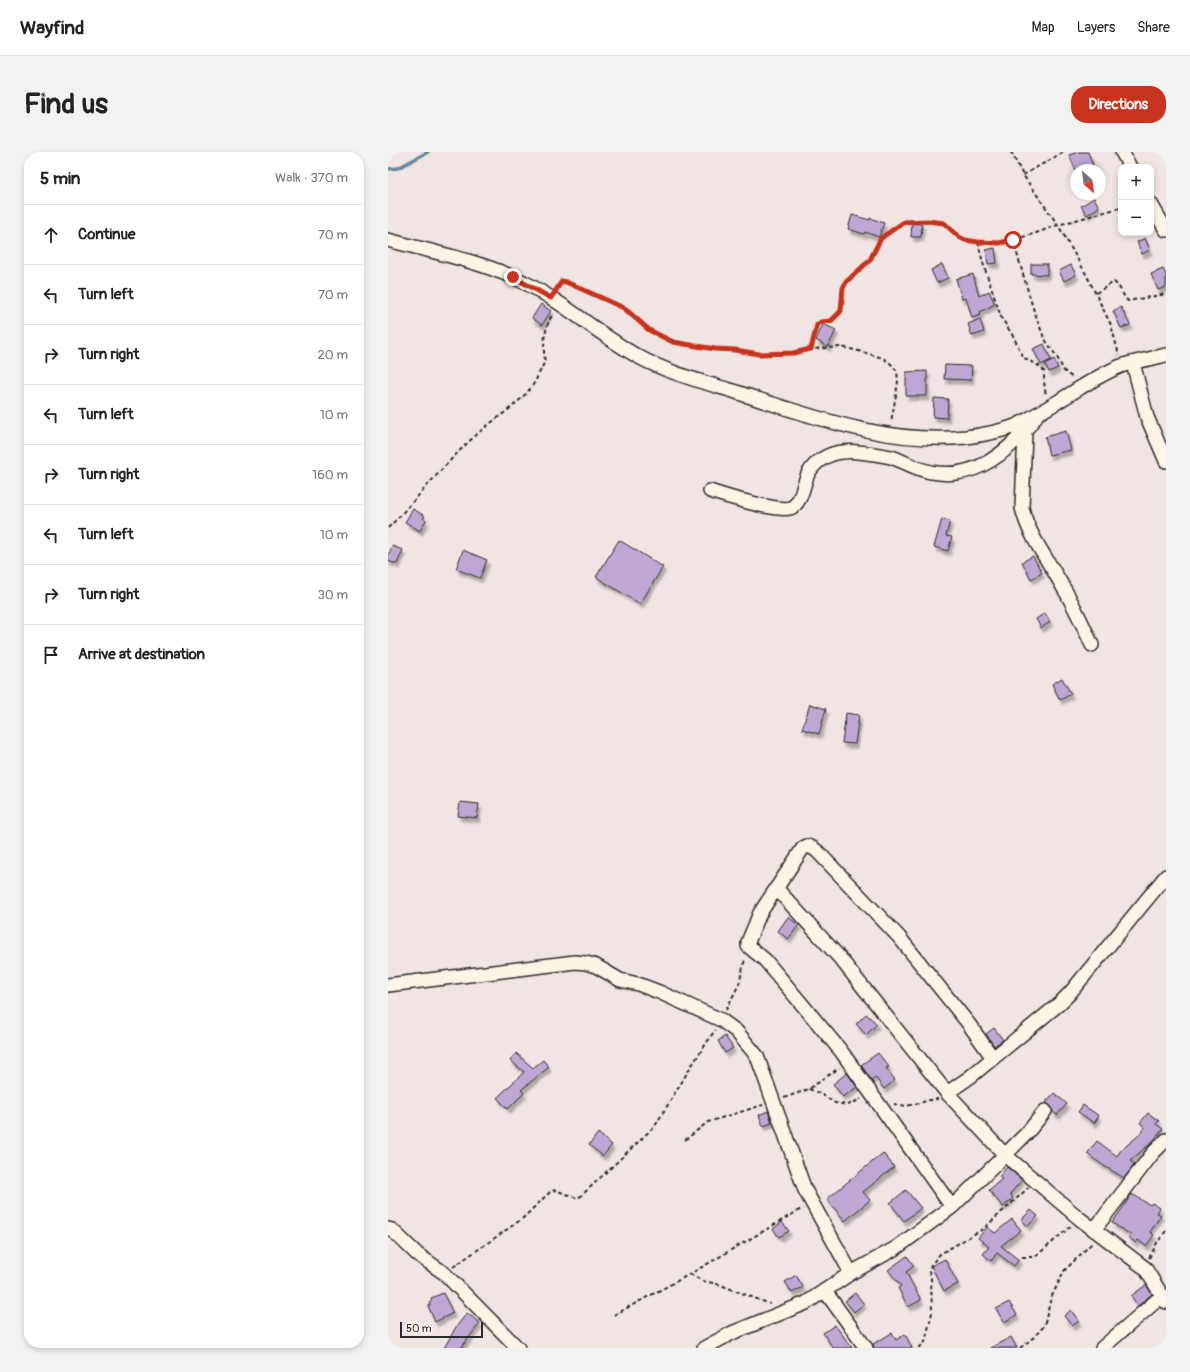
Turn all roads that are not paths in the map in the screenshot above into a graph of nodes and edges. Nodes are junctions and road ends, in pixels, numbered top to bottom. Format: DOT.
graph roads {
  1 [pos="1122,152"];
  2 [pos="1128,164"];
  3 [pos="1154,209"];
  4 [pos="1166,230"];
  5 [pos="388,240"];
  6 [pos="1166,355"];
  7 [pos="1128,364"];
  8 [pos="1044,411"];
  9 [pos="1025,432"];
  10 [pos="1166,461"];
  11 [pos="710,491"];
  12 [pos="1092,645"];
  13 [pos="1166,876"];
  14 [pos="776,888"];
  15 [pos="388,985"];
  16 [pos="993,1058"];
  17 [pos="951,1097"];
  18 [pos="1045,1111"];
  19 [pos="1166,1140"];
  20 [pos="1005,1155"];
  21 [pos="952,1207"];
  22 [pos="388,1229"];
  23 [pos="1098,1232"];
  24 [pos="851,1273"];
  25 [pos="825,1291"];
  26 [pos="1164,1298"];
  27 [pos="518,1348"];
  28 [pos="704,1348"];
  29 [pos="866,1348"];
  30 [pos="1102,1348"];
  1 -- 2 [label="street"];
  3 -- 4 [label="street"];
  5 -- 8 [label="street"];
  6 -- 7 [label="street"];
  7 -- 8 [label="street"];
  7 -- 10 [label="street"];
  8 -- 9 [label="street"];
  9 -- 11 [label="street"];
  9 -- 12 [label="street"];
  13 -- 16 [label="street"];
  14 -- 16 [label="street"];
  14 -- 17 [label="street"];
  14 -- 21 [label="street"];
  15 -- 24 [label="street"];
  16 -- 17 [label="street"];
  17 -- 20 [label="street"];
  18 -- 20 [label="street"];
  19 -- 23 [label="street"];
  20 -- 21 [label="street"];
  20 -- 23 [label="street"];
  21 -- 24 [label="street"];
  22 -- 27 [label="street"];
  23 -- 26 [label="street"];
  24 -- 25 [label="street"];
  25 -- 28 [label="street"];
  25 -- 29 [label="street"];
  26 -- 30 [label="street"];
}
